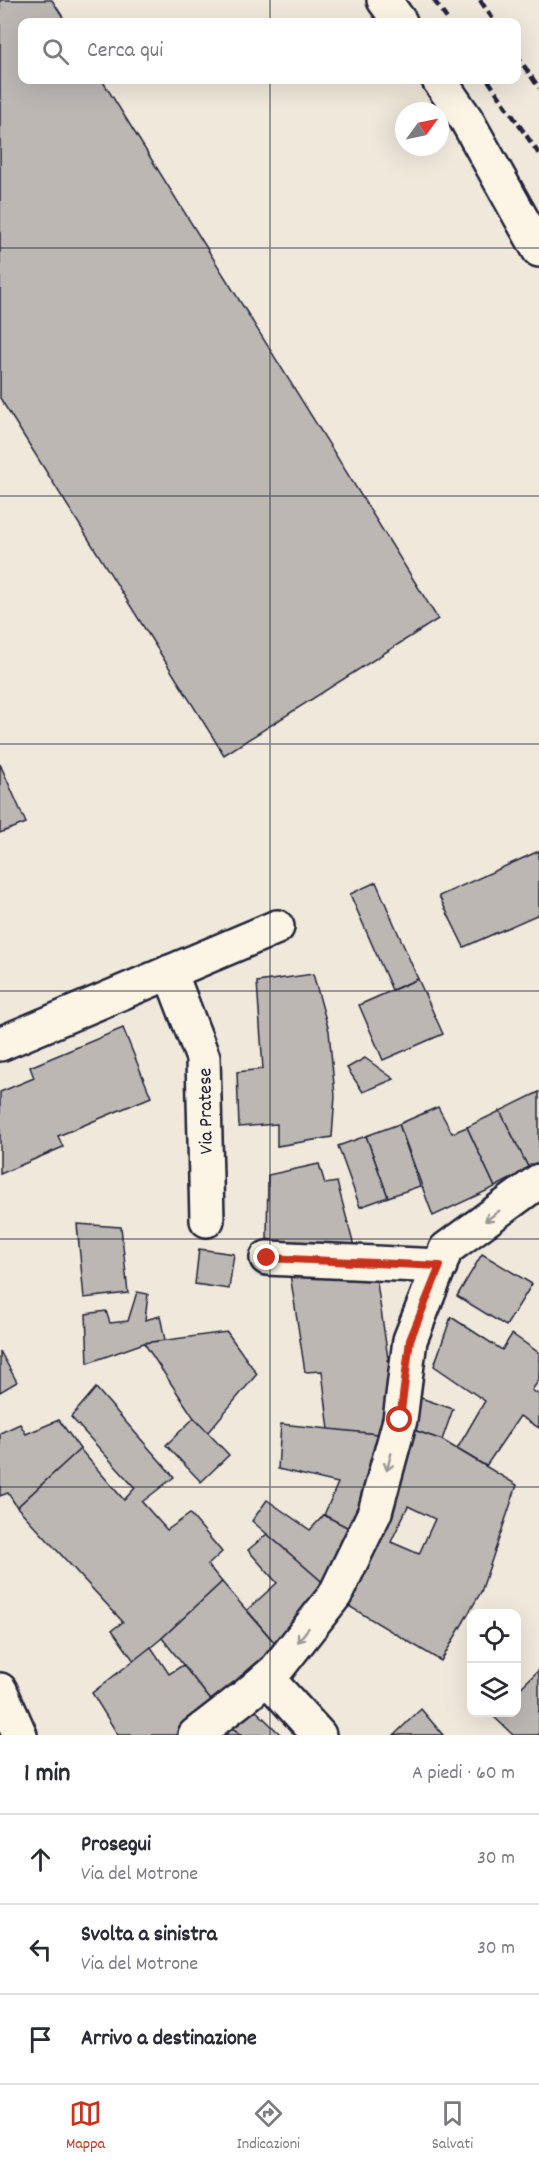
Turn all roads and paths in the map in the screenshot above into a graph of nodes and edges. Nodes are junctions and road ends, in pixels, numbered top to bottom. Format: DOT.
graph roads {
  1 [pos="384,0"];
  2 [pos="397,18"];
  3 [pos="442,84"];
  4 [pos="466,118"];
  5 [pos="539,224"];
  6 [pos="539,250"];
  7 [pos="277,927"];
  8 [pos="170,972"];
  9 [pos="0,1044"];
  10 [pos="539,1181"];
  11 [pos="207,1220"];
  12 [pos="267,1258"];
  13 [pos="440,1266"];
  14 [pos="267,1678"];
  15 [pos="0,1690"];
  16 [pos="20,1735"];
  17 [pos="195,1735"];
  18 [pos="319,1735"];
  1 -- 2 [label="street"];
  3 -- 4 [label="street"];
  4 -- 5 [label="street"];
  4 -- 6 [label="street"];
  7 -- 8 [label="street"];
  8 -- 9 [label="street"];
  8 -- 11 [label="street, Via Pratese"];
  10 -- 13 [label="street, one-way"];
  12 -- 13 [label="street"];
  13 -- 14 [label="street, one-way"];
  14 -- 17 [label="street"];
  14 -- 18 [label="street"];
  15 -- 16 [label="street"];
}
